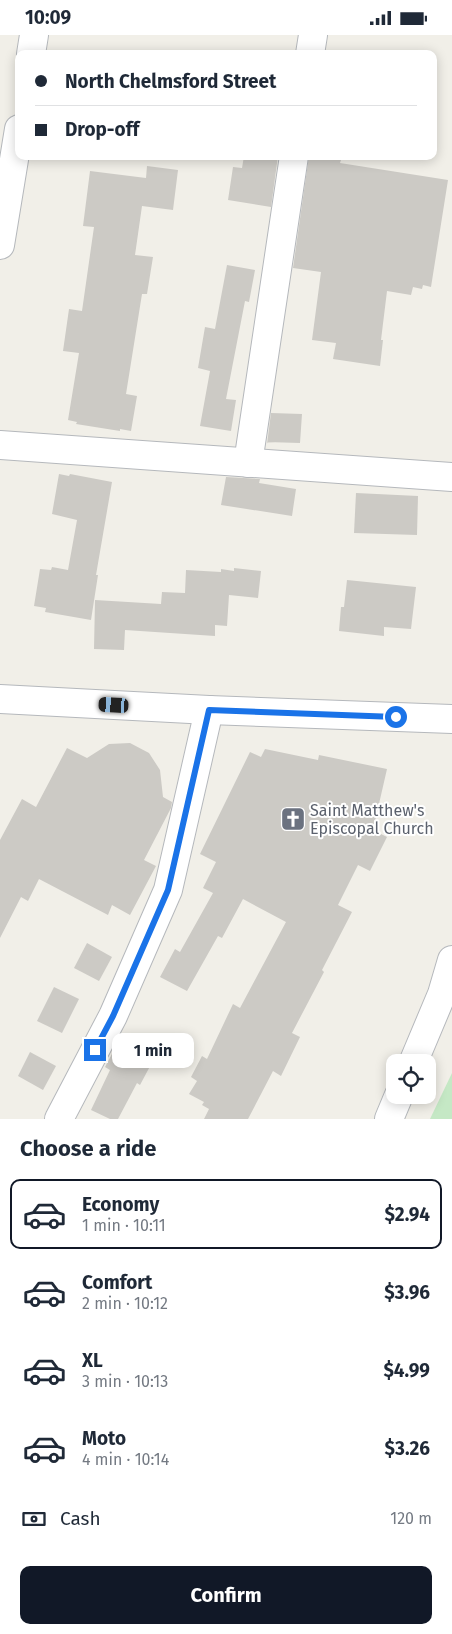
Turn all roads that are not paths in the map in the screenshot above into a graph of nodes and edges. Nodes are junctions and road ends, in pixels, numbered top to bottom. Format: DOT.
graph roads {
  1 [pos="34,35"];
  2 [pos="313,35"];
  3 [pos="32,50"];
  4 [pos="311,50"];
  5 [pos="15,153"];
  6 [pos="293,160"];
  7 [pos="0,245"];
  8 [pos="0,445"];
  9 [pos="248,463"];
  10 [pos="452,477"];
  11 [pos="0,699"];
  12 [pos="209,710"];
  13 [pos="452,719"];
  14 [pos="452,960"];
  15 [pos="417,1054"];
  16 [pos="395,1104"];
  17 [pos="59,1119"];
  18 [pos="389,1119"];
  1 -- 3 [label="street"];
  2 -- 4 [label="street"];
  5 -- 7 [label="street"];
  6 -- 9 [label="street"];
  8 -- 9 [label="street"];
  9 -- 10 [label="street"];
  11 -- 12 [label="street"];
  12 -- 13 [label="street"];
  12 -- 17 [label="street"];
  14 -- 15 [label="street"];
  16 -- 18 [label="street"];
}
